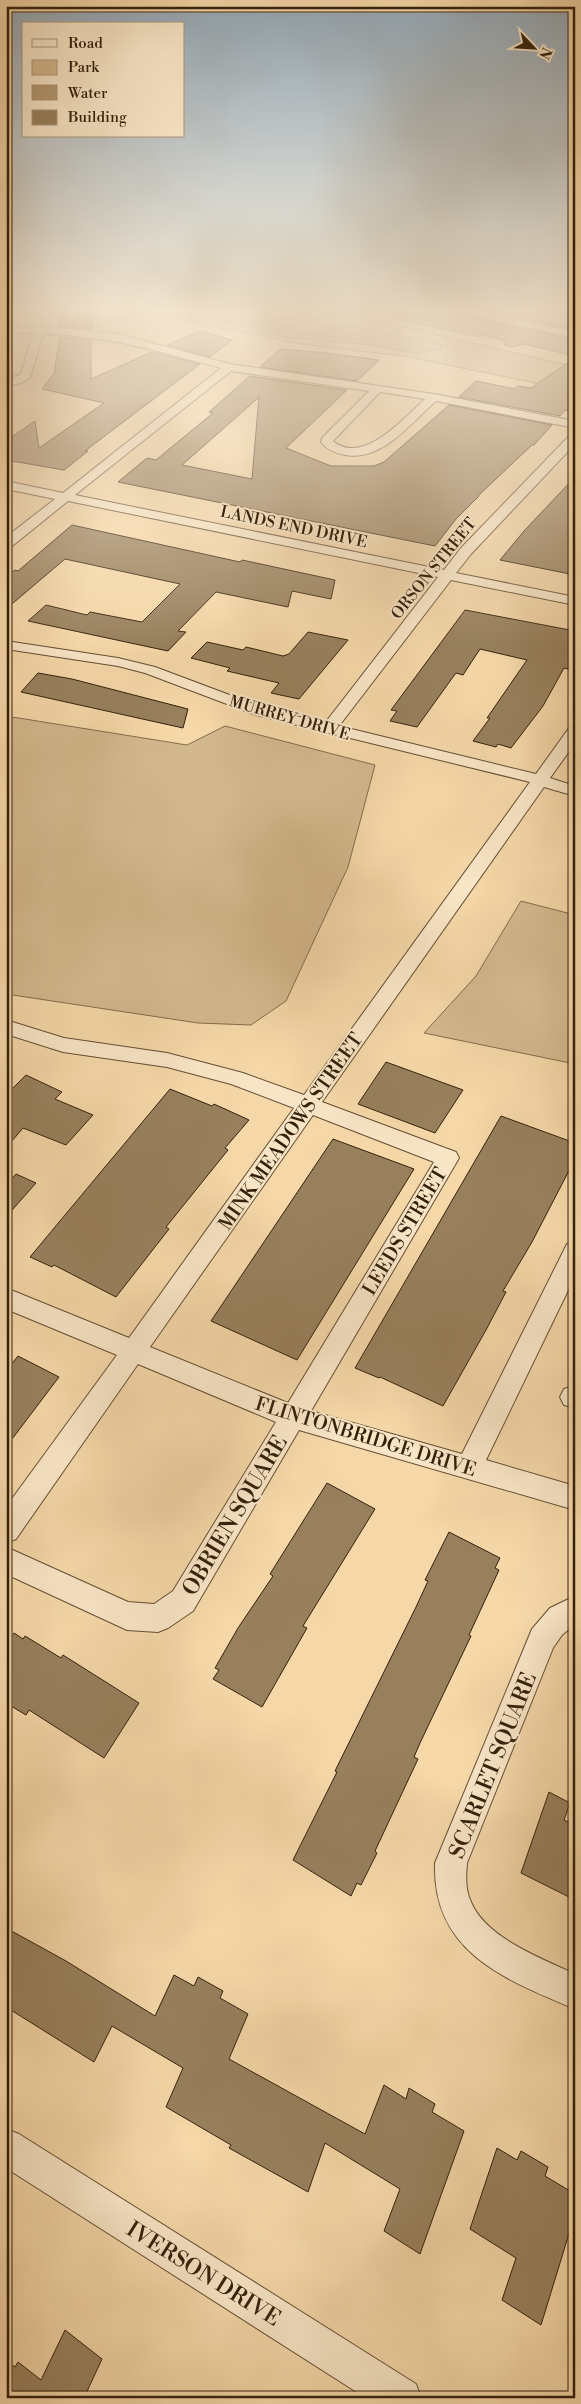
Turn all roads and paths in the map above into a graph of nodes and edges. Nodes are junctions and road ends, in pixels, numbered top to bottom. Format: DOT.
graph roads {
  1 [pos="159,422"];
  2 [pos="344,422"];
  3 [pos="404,422"];
  4 [pos="561,422"];
  5 [pos="575,425"];
  6 [pos="575,437"];
  7 [pos="6,485"];
  8 [pos="65,497"];
  9 [pos="6,544"];
  10 [pos="447,575"];
  11 [pos="575,601"];
  12 [pos="6,645"];
  13 [pos="328,729"];
  14 [pos="575,731"];
  15 [pos="540,780"];
  16 [pos="575,791"];
  17 [pos="8,1030"];
  18 [pos="308,1106"];
  19 [pos="575,1251"];
  20 [pos="6,1298"];
  21 [pos="134,1351"];
  22 [pos="293,1417"];
  23 [pos="469,1467"];
  24 [pos="575,1498"];
  25 [pos="6,1530"];
  26 [pos="6,1560"];
  27 [pos="575,1610"];
  28 [pos="575,1992"];
  29 [pos="6,2147"];
  30 [pos="402,2398"];
  1 -- 8 [label="street"];
  2 -- 3 [label="street"];
  4 -- 5 [label="street"];
  6 -- 10 [label="street, ORSON STREET"];
  7 -- 8 [label="street, LANDS END DRIVE"];
  8 -- 9 [label="street"];
  8 -- 10 [label="street, LANDS END DRIVE"];
  10 -- 11 [label="street, LANDS END DRIVE"];
  10 -- 13 [label="street, ORSON STREET"];
  12 -- 13 [label="street, MURREY DRIVE"];
  13 -- 15 [label="street, MURREY DRIVE"];
  14 -- 15 [label="street, MINK MEADOWS STREET"];
  15 -- 16 [label="street, MURREY DRIVE"];
  15 -- 18 [label="street, MINK MEADOWS STREET"];
  17 -- 18 [label="street, LEEDS STREET"];
  18 -- 21 [label="street, MINK MEADOWS STREET"];
  18 -- 22 [label="street, LEEDS STREET"];
  19 -- 23 [label="street"];
  20 -- 21 [label="street, FLINTONBRIDGE DRIVE"];
  21 -- 22 [label="street, FLINTONBRIDGE DRIVE"];
  21 -- 25 [label="street, MINK MEADOWS STREET"];
  22 -- 23 [label="street, FLINTONBRIDGE DRIVE"];
  22 -- 26 [label="street, OBRIEN SQUARE"];
  23 -- 24 [label="street, FLINTONBRIDGE DRIVE"];
  27 -- 28 [label="street, SCARLET SQUARE"];
  29 -- 30 [label="street, IVERSON DRIVE"];
}
